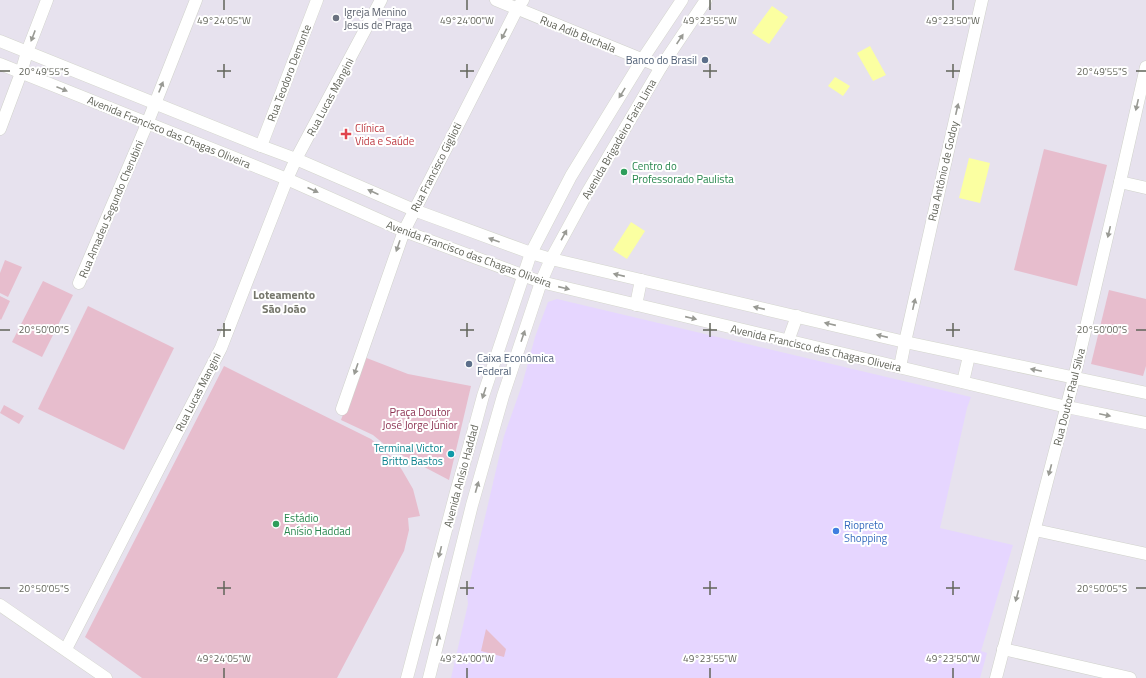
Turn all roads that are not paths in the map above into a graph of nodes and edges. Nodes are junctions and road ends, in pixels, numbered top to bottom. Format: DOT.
graph roads {
  1 [pos="47,0"];
  2 [pos="196,0"];
  3 [pos="317,0"];
  4 [pos="381,0"];
  5 [pos="496,0"];
  6 [pos="682,0"];
  7 [pos="706,0"];
  8 [pos="982,0"];
  9 [pos="520,4"];
  10 [pos="0,41"];
  11 [pos="27,52"];
  12 [pos="642,60"];
  13 [pos="0,64"];
  14 [pos="661,67"];
  15 [pos="1146,67"];
  16 [pos="21,73"];
  17 [pos="155,103"];
  18 [pos="147,124"];
  19 [pos="0,129"];
  20 [pos="261,146"];
  21 [pos="296,159"];
  22 [pos="287,179"];
  23 [pos="1120,182"];
  24 [pos="1146,188"];
  25 [pos="414,210"];
  26 [pos="404,231"];
  27 [pos="531,253"];
  28 [pos="551,259"];
  29 [pos="523,276"];
  30 [pos="641,280"];
  31 [pos="541,282"];
  32 [pos="79,283"];
  33 [pos="636,304"];
  34 [pos="797,316"];
  35 [pos="788,341"];
  36 [pos="905,342"];
  37 [pos="969,356"];
  38 [pos="900,367"];
  39 [pos="1074,378"];
  40 [pos="963,382"];
  41 [pos="1146,393"];
  42 [pos="1067,407"];
  43 [pos="342,409"];
  44 [pos="1146,423"];
  45 [pos="453,500"];
  46 [pos="472,505"];
  47 [pos="1034,530"];
  48 [pos="1146,554"];
  49 [pos="0,605"];
  50 [pos="66,650"];
  51 [pos="1003,650"];
  52 [pos="106,678"];
  53 [pos="407,678"];
  54 [pos="429,678"];
  55 [pos="996,678"];
  56 [pos="1130,678"];
  1 -- 11 [label="main road, one-way"];
  17 -- 2 [label="main road, Rua Amadeu Segundo Cherubini, one-way"];
  3 -- 20 [label="main road, Rua Teodoro Demonte"];
  4 -- 21 [label="main road, Rua Lucas Mangini"];
  5 -- 9 [label="main road, Rua Adib Buchala"];
  6 -- 12 [label="main road, Avenida Brigadeiro Faria Lima"];
  14 -- 7 [label="main road, Avenida Brigadeiro Faria Lima, one-way"];
  36 -- 8 [label="main road, Rua Antônio de Godoy, one-way"];
  9 -- 12 [label="main road, Rua Adib Buchala"];
  9 -- 25 [label="main road, Rua Francisco Giglioti, one-way"];
  10 -- 11 [label="main road, Avenida Francisco das Chagas Oliveira"];
  11 -- 16 [label="main road"];
  11 -- 17 [label="main road, Avenida Francisco das Chagas Oliveira"];
  12 -- 14 [label="main road, Rua Adib Buchala"];
  12 -- 27 [label="main road, Avenida Brigadeiro Faria Lima, one-way"];
  13 -- 16 [label="main road, Avenida Francisco das Chagas Oliveira"];
  28 -- 14 [label="main road, Avenida Brigadeiro Faria Lima, one-way"];
  15 -- 23 [label="main road, Rua Doutor Raul Silva, one-way"];
  16 -- 18 [label="main road, Avenida Francisco das Chagas Oliveira, one-way"];
  16 -- 19 [label="main road"];
  17 -- 18 [label="main road, Rua Amadeu Segundo Cherubini"];
  17 -- 20 [label="main road, Avenida Francisco das Chagas Oliveira"];
  18 -- 22 [label="main road, Avenida Francisco das Chagas Oliveira"];
  18 -- 32 [label="main road, Rua Amadeu Segundo Cherubini"];
  20 -- 21 [label="main road, Avenida Francisco das Chagas Oliveira"];
  21 -- 22 [label="main road, Rua Lucas Mangini"];
  25 -- 21 [label="main road, Avenida Francisco das Chagas Oliveira, one-way"];
  22 -- 26 [label="main road, Avenida Francisco das Chagas Oliveira, one-way"];
  22 -- 50 [label="main road, Rua Lucas Mangini"];
  23 -- 24 [label="main road"];
  23 -- 39 [label="main road, Rua Doutor Raul Silva, one-way"];
  25 -- 26 [label="main road, Rua Francisco Giglioti"];
  27 -- 25 [label="main road, Avenida Francisco das Chagas Oliveira, one-way"];
  26 -- 29 [label="main road, Avenida Francisco das Chagas Oliveira"];
  26 -- 43 [label="main road, Rua Francisco Giglioti, one-way"];
  27 -- 28 [label="main road, Avenida Francisco das Chagas Oliveira"];
  27 -- 29 [label="main road, Avenida Brigadeiro Faria Lima"];
  30 -- 28 [label="main road, Avenida Francisco das Chagas Oliveira, one-way"];
  28 -- 31 [label="main road, Avenida Brigadeiro Faria Lima"];
  29 -- 31 [label="main road, Avenida Francisco das Chagas Oliveira"];
  29 -- 45 [label="main road, Avenida Anísio Haddad, one-way"];
  30 -- 33 [label="main road"];
  34 -- 30 [label="main road, Avenida Francisco das Chagas Oliveira, one-way"];
  31 -- 33 [label="main road, Avenida Francisco das Chagas Oliveira, one-way"];
  46 -- 31 [label="main road, Avenida Anísio Haddad, one-way"];
  33 -- 35 [label="main road, Avenida Francisco das Chagas Oliveira, one-way"];
  34 -- 35 [label="main road"];
  36 -- 34 [label="main road, Avenida Francisco das Chagas Oliveira, one-way"];
  35 -- 38 [label="main road, Avenida Francisco das Chagas Oliveira"];
  36 -- 37 [label="main road, Avenida Francisco das Chagas Oliveira"];
  36 -- 38 [label="main road, Rua Antônio de Godoy"];
  39 -- 37 [label="main road, Avenida Francisco das Chagas Oliveira, one-way"];
  37 -- 40 [label="main road"];
  38 -- 40 [label="main road, Avenida Francisco das Chagas Oliveira"];
  39 -- 41 [label="main road, Avenida Francisco das Chagas Oliveira"];
  39 -- 42 [label="main road, Rua Doutor Raul Silva"];
  40 -- 42 [label="main road, Avenida Francisco das Chagas Oliveira"];
  42 -- 44 [label="main road, Avenida Francisco das Chagas Oliveira, one-way"];
  42 -- 47 [label="main road, Rua Doutor Raul Silva, one-way"];
  45 -- 46 [label="main road"];
  45 -- 53 [label="main road, Avenida Anísio Haddad, one-way"];
  54 -- 46 [label="main road, Avenida Anísio Haddad, one-way"];
  47 -- 48 [label="main road"];
  47 -- 51 [label="main road, Rua Doutor Raul Silva, one-way"];
  49 -- 50 [label="main road"];
  50 -- 52 [label="main road"];
  51 -- 55 [label="main road, Rua Doutor Raul Silva"];
  51 -- 56 [label="main road"];
}
